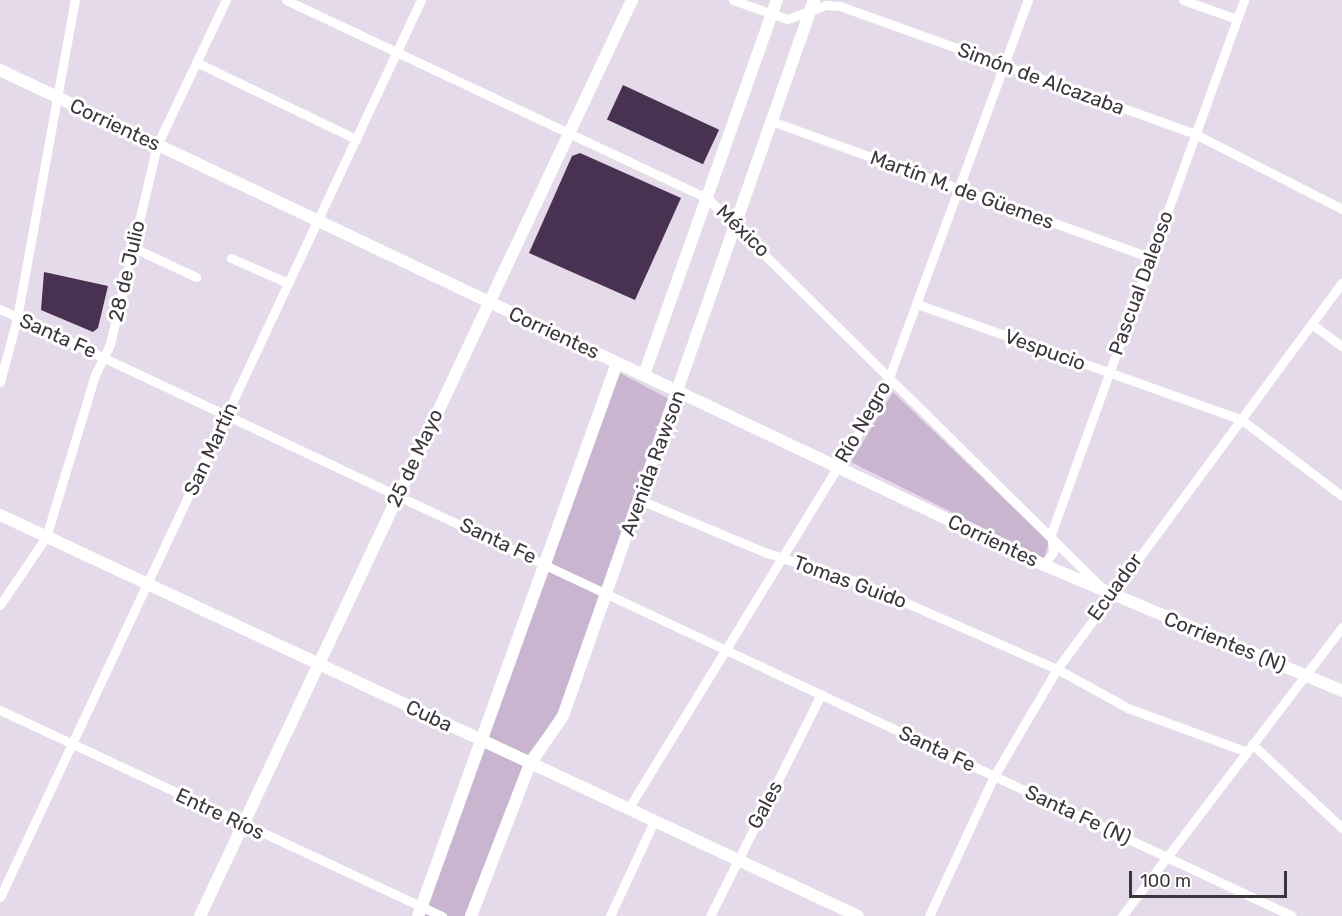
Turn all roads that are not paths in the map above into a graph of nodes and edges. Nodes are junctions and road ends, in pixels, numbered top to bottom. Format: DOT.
graph roads {
  1 [pos="75,0"];
  2 [pos="226,0"];
  3 [pos="286,0"];
  4 [pos="421,0"];
  5 [pos="632,0"];
  6 [pos="733,0"];
  7 [pos="777,0"];
  8 [pos="1028,0"];
  9 [pos="1183,0"];
  10 [pos="1244,0"];
  11 [pos="812,5"];
  12 [pos="770,17"];
  13 [pos="1237,19"];
  14 [pos="397,53"];
  15 [pos="196,62"];
  16 [pos="1003,66"];
  17 [pos="0,70"];
  18 [pos="57,98"];
  19 [pos="774,122"];
  20 [pos="568,134"];
  21 [pos="1195,134"];
  22 [pos="356,139"];
  23 [pos="157,145"];
  24 [pos="958,188"];
  25 [pos="707,198"];
  26 [pos="1342,208"];
  27 [pos="317,221"];
  28 [pos="738,226"];
  29 [pos="132,247"];
  30 [pos="231,258"];
  31 [pos="1151,258"];
  32 [pos="196,276"];
  33 [pos="288,283"];
  34 [pos="1342,283"];
  35 [pos="488,302"];
  36 [pos="917,304"];
  37 [pos="0,309"];
  38 [pos="17,318"];
  39 [pos="1311,324"];
  40 [pos="1342,347"];
  41 [pos="104,357"];
  42 [pos="617,363"];
  43 [pos="1108,372"];
  44 [pos="644,375"];
  45 [pos="890,375"];
  46 [pos="0,382"];
  47 [pos="678,393"];
  48 [pos="227,413"];
  49 [pos="1242,420"];
  50 [pos="836,468"];
  51 [pos="398,494"];
  52 [pos="1342,496"];
  53 [pos="640,500"];
  54 [pos="0,515"];
  55 [pos="1051,534"];
  56 [pos="46,537"];
  57 [pos="781,558"];
  58 [pos="545,563"];
  59 [pos="1044,564"];
  60 [pos="147,584"];
  61 [pos="607,592"];
  62 [pos="1108,594"];
  63 [pos="0,605"];
  64 [pos="1342,627"];
  65 [pos="726,649"];
  66 [pos="318,664"];
  67 [pos="1057,669"];
  68 [pos="1306,675"];
  69 [pos="1342,691"];
  70 [pos="821,694"];
  71 [pos="0,710"];
  72 [pos="481,740"];
  73 [pos="72,744"];
  74 [pos="1249,748"];
  75 [pos="530,764"];
  76 [pos="994,776"];
  77 [pos="628,809"];
  78 [pos="654,821"];
  79 [pos="243,824"];
  80 [pos="1342,828"];
  81 [pos="1167,857"];
  82 [pos="736,860"];
  83 [pos="0,897"];
  84 [pos="420,911"];
  85 [pos="200,916"];
  86 [pos="442,916"];
  87 [pos="471,916"];
  88 [pos="610,916"];
  89 [pos="710,916"];
  90 [pos="858,916"];
  91 [pos="929,916"];
  92 [pos="1122,916"];
  93 [pos="1292,916"];
  1 -- 18 [label="street"];
  2 -- 15 [label="street, 28 de Julio"];
  3 -- 14 [label="street, México"];
  4 -- 14 [label="street, San Martín"];
  5 -- 20 [label="street, 25 de Mayo"];
  6 -- 12 [label="street, Simón de Alcazaba"];
  7 -- 12 [label="street, Avenida Rawson"];
  8 -- 16 [label="street, Río Negro"];
  9 -- 13 [label="street"];
  10 -- 13 [label="street, Pascual Daleoso"];
  11 -- 12 [label="street, Simón de Alcazaba"];
  11 -- 16 [label="street, Simón de Alcazaba"];
  11 -- 19 [label="street, Avenida Rawson"];
  12 -- 25 [label="street, Avenida Rawson"];
  13 -- 21 [label="street, Pascual Daleoso"];
  14 -- 20 [label="street, México"];
  14 -- 22 [label="street, San Martín"];
  15 -- 22 [label="street"];
  15 -- 23 [label="street, 28 de Julio"];
  16 -- 21 [label="street, Simón de Alcazaba"];
  16 -- 24 [label="street, Río Negro"];
  17 -- 18 [label="street, Corrientes"];
  18 -- 23 [label="street, Corrientes"];
  18 -- 38 [label="street"];
  19 -- 24 [label="street, Martín M. de Güemes"];
  19 -- 28 [label="street, Avenida Rawson"];
  20 -- 25 [label="street, México"];
  20 -- 35 [label="street, 25 de Mayo"];
  21 -- 26 [label="street, Simón de Alcazaba"];
  21 -- 31 [label="street, Pascual Daleoso"];
  22 -- 27 [label="street, San Martín"];
  23 -- 27 [label="street, Corrientes"];
  23 -- 29 [label="street, 28 de Julio"];
  24 -- 31 [label="street, Martín M. de Güemes"];
  24 -- 36 [label="street, Río Negro"];
  25 -- 28 [label="street, México"];
  25 -- 44 [label="street, Avenida Rawson"];
  27 -- 33 [label="street, San Martín"];
  27 -- 35 [label="street, Corrientes"];
  28 -- 45 [label="street, México"];
  28 -- 47 [label="street, Avenida Rawson"];
  29 -- 32 [label="street"];
  29 -- 41 [label="street, 28 de Julio"];
  30 -- 33 [label="street"];
  31 -- 43 [label="street, Pascual Daleoso"];
  33 -- 48 [label="street, San Martín"];
  34 -- 39 [label="street, Ecuador"];
  35 -- 42 [label="street, Corrientes"];
  35 -- 51 [label="street, 25 de Mayo"];
  36 -- 43 [label="street, Vespucio"];
  36 -- 45 [label="street, Río Negro"];
  37 -- 38 [label="street, Santa Fe"];
  38 -- 41 [label="street, Santa Fe"];
  38 -- 46 [label="street"];
  39 -- 40 [label="street"];
  39 -- 49 [label="street, Ecuador"];
  41 -- 48 [label="street, Santa Fe"];
  41 -- 56 [label="street, 28 de Julio"];
  42 -- 44 [label="street, Corrientes"];
  42 -- 58 [label="street"];
  43 -- 49 [label="street, Vespucio"];
  43 -- 55 [label="street, Pascual Daleoso"];
  44 -- 47 [label="street, Corrientes"];
  45 -- 50 [label="street, Río Negro"];
  45 -- 55 [label="street, México"];
  47 -- 50 [label="street, Corrientes"];
  47 -- 53 [label="street, Avenida Rawson"];
  48 -- 51 [label="street, Santa Fe"];
  48 -- 60 [label="street, San Martín"];
  49 -- 52 [label="street, Vespucio"];
  49 -- 62 [label="street, Ecuador"];
  50 -- 57 [label="street, Río Negro"];
  50 -- 59 [label="street, Corrientes"];
  51 -- 58 [label="street, Santa Fe"];
  51 -- 66 [label="street, 25 de Mayo"];
  53 -- 57 [label="street, Tomas Guido"];
  53 -- 61 [label="street, Avenida Rawson"];
  54 -- 56 [label="street, Cuba"];
  55 -- 59 [label="street, Pascual Daleoso"];
  55 -- 62 [label="street, México"];
  56 -- 60 [label="street, Cuba"];
  56 -- 63 [label="street, 28 de Julio"];
  57 -- 65 [label="street, Río Negro"];
  57 -- 67 [label="street, Tomas Guido"];
  58 -- 61 [label="street, Santa Fe"];
  58 -- 72 [label="street"];
  59 -- 62 [label="street, Corrientes"];
  60 -- 66 [label="street, Cuba"];
  60 -- 73 [label="street, San Martín"];
  61 -- 65 [label="street, Santa Fe"];
  61 -- 75 [label="street, Avenida Rawson"];
  62 -- 67 [label="street, Ecuador"];
  62 -- 68 [label="street, Corrientes (N)"];
  64 -- 68 [label="street"];
  65 -- 70 [label="street, Santa Fe"];
  65 -- 77 [label="street, Río Negro"];
  66 -- 72 [label="street, Cuba"];
  66 -- 79 [label="street, 25 de Mayo"];
  67 -- 74 [label="street, Tomas Guido"];
  67 -- 76 [label="street, Ecuador"];
  68 -- 69 [label="street, Corrientes (N)"];
  68 -- 74 [label="street"];
  70 -- 76 [label="street, Santa Fe"];
  70 -- 82 [label="street, Gales"];
  71 -- 73 [label="street, Entre Ríos"];
  72 -- 75 [label="street, Cuba"];
  72 -- 84 [label="street"];
  73 -- 79 [label="street, Entre Ríos"];
  73 -- 83 [label="street, San Martín"];
  74 -- 80 [label="street"];
  74 -- 81 [label="street"];
  75 -- 77 [label="street, Cuba"];
  75 -- 87 [label="street, Avenida Rawson"];
  76 -- 81 [label="street, Santa Fe (N)"];
  76 -- 91 [label="street, Ecuador"];
  77 -- 78 [label="street, Cuba"];
  78 -- 82 [label="street, Cuba"];
  78 -- 88 [label="street"];
  79 -- 84 [label="street, Entre Ríos"];
  79 -- 85 [label="street, 25 de Mayo"];
  81 -- 92 [label="street"];
  81 -- 93 [label="street, Santa Fe (N)"];
  82 -- 89 [label="street, Gales"];
  82 -- 90 [label="street, Cuba"];
  84 -- 86 [label="street, Entre Ríos"];
}
